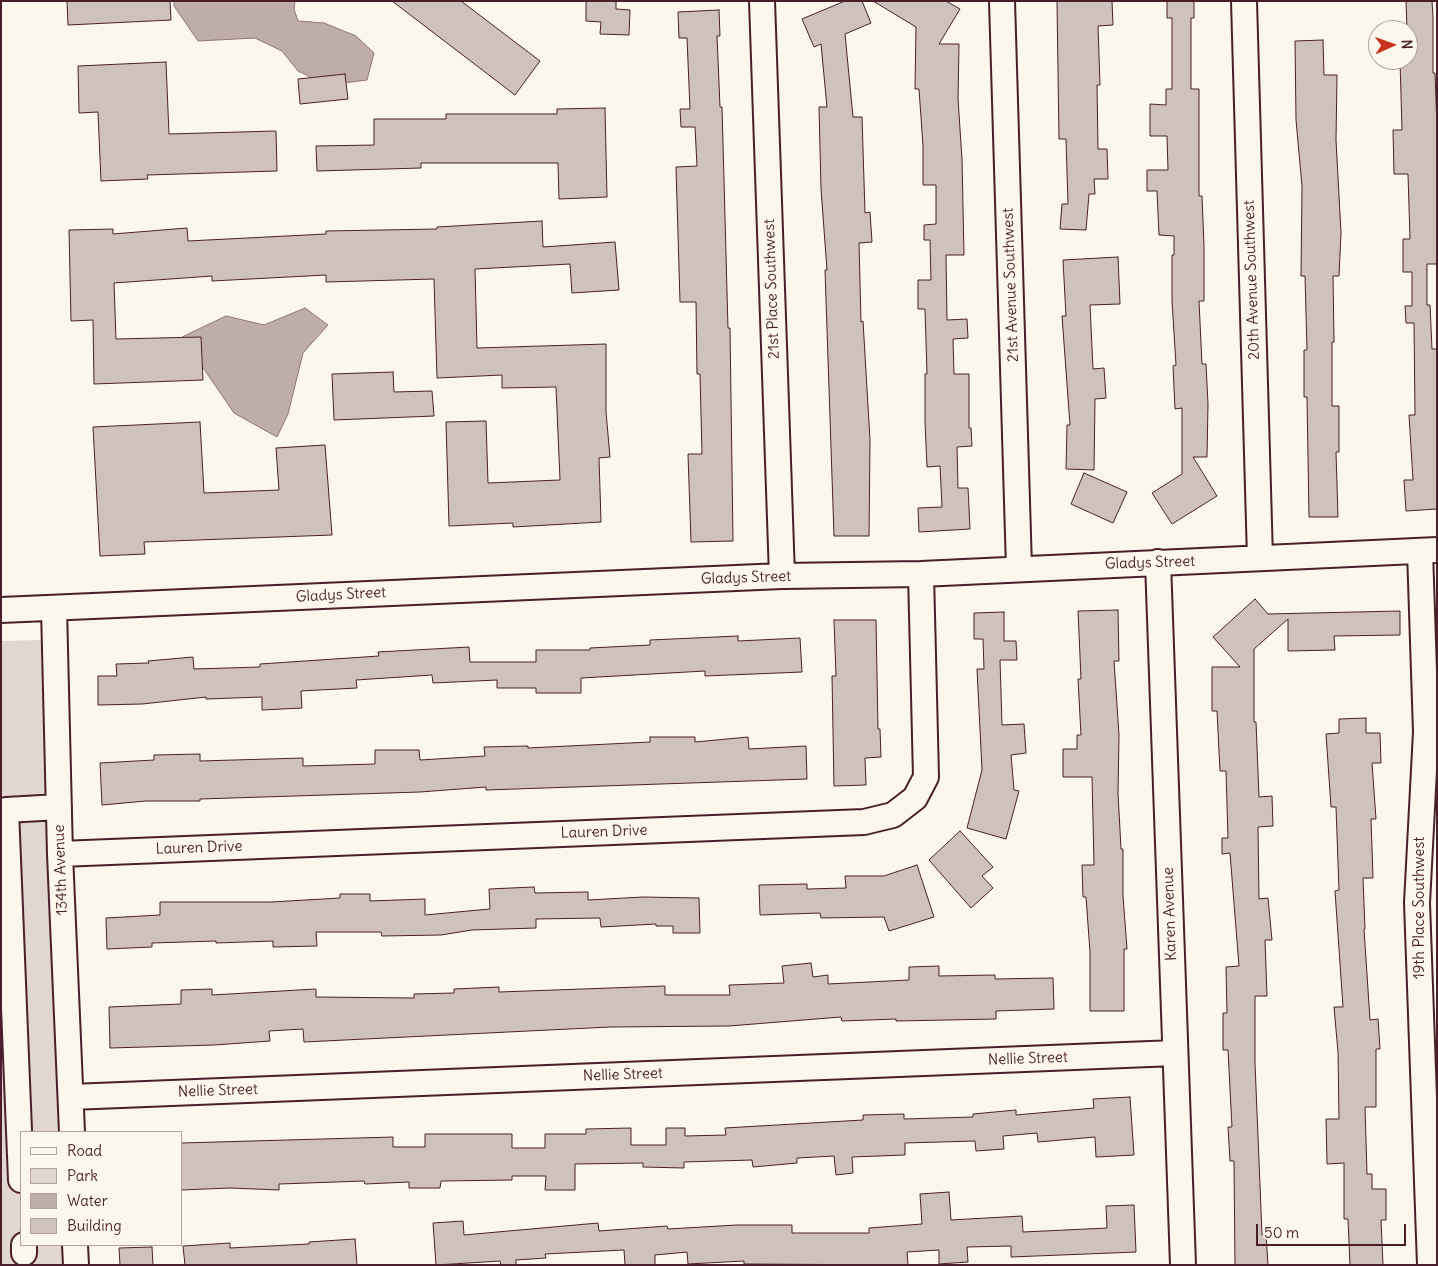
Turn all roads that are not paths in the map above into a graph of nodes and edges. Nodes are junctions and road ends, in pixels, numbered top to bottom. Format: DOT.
graph roads {
  1 [pos="762,1"];
  2 [pos="1002,1"];
  3 [pos="1244,1"];
  4 [pos="1428,551"];
  5 [pos="1260,558"];
  6 [pos="1158,562"];
  7 [pos="1019,568"];
  8 [pos="921,574"];
  9 [pos="782,576"];
  10 [pos="54,608"];
  11 [pos="1,610"];
  12 [pos="59,807"];
  13 [pos="60,854"];
  14 [pos="1175,1053"];
  15 [pos="71,1097"];
  16 [pos="72,1131"];
  17 [pos="20,1155"];
  18 [pos="75,1246"];
  19 [pos="76,1265"];
  20 [pos="1183,1265"];
  21 [pos="1430,1265"];
  1 -- 9 [label="street, 21st Place Southwest"];
  2 -- 7 [label="street, 21st Avenue Southwest"];
  3 -- 5 [label="street, 20th Avenue Southwest"];
  4 -- 5 [label="street, Gladys Street"];
  4 -- 21 [label="street, 19th Place Southwest"];
  5 -- 6 [label="street, Gladys Street"];
  6 -- 7 [label="street, Gladys Street"];
  6 -- 14 [label="street, Karen Avenue"];
  7 -- 8 [label="street, Gladys Street"];
  8 -- 9 [label="street, Gladys Street"];
  8 -- 13 [label="street, Lauren Drive"];
  9 -- 10 [label="street, Gladys Street"];
  10 -- 11 [label="street, Gladys Street"];
  10 -- 12 [label="street, 134th Avenue"];
  12 -- 13 [label="street, 134th Avenue"];
  12 -- 17 [label="street"];
  13 -- 15 [label="street, 134th Avenue"];
  14 -- 15 [label="street, Nellie Street"];
  14 -- 20 [label="street, Karen Avenue"];
  15 -- 16 [label="street, 134th Avenue"];
  18 -- 19 [label="street"];
}
